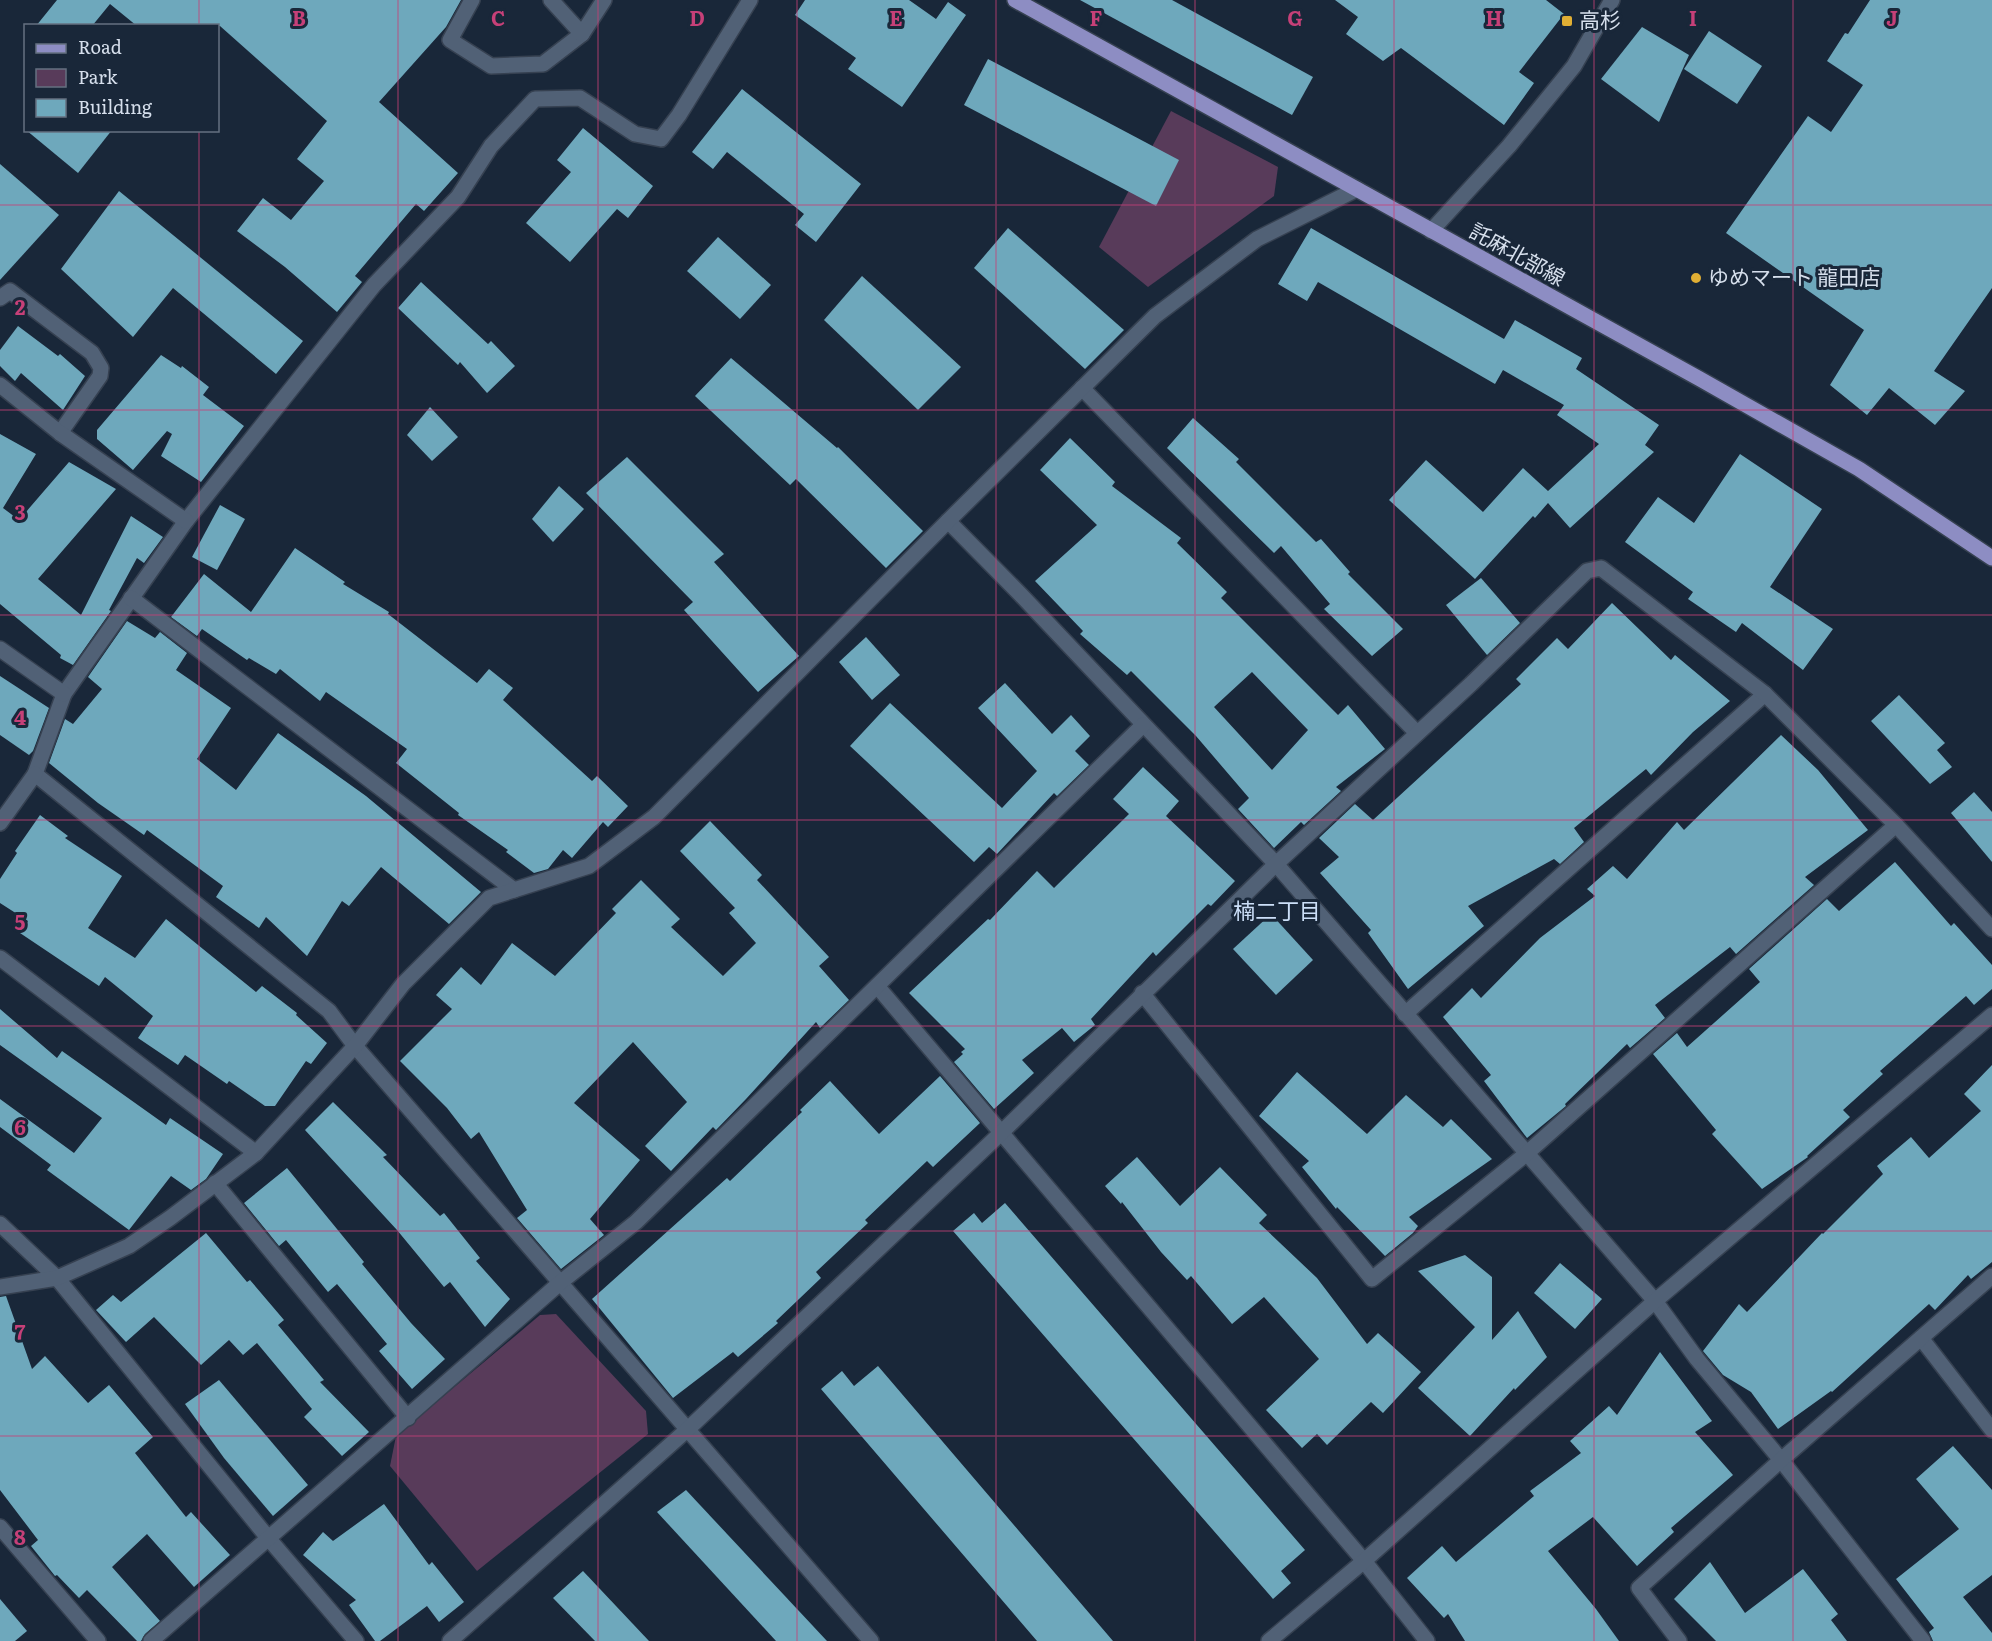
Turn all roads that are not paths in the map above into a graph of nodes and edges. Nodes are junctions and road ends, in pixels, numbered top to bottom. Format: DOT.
graph roads {
  1 [pos="471,0"];
  2 [pos="550,0"];
  3 [pos="604,0"];
  4 [pos="750,0"];
  5 [pos="1015,0"];
  6 [pos="1612,0"];
  7 [pos="582,34"];
  8 [pos="1357,189"];
  9 [pos="1431,231"];
  10 [pos="0,298"];
  11 [pos="0,386"];
  12 [pos="1082,388"];
  13 [pos="60,433"];
  14 [pos="186,521"];
  15 [pos="948,521"];
  16 [pos="1992,558"];
  17 [pos="131,598"];
  18 [pos="0,649"];
  19 [pos="64,694"];
  20 [pos="1765,694"];
  21 [pos="1143,725"];
  22 [pos="1417,733"];
  23 [pos="35,774"];
  24 [pos="0,823"];
  25 [pos="1896,825"];
  26 [pos="1276,864"];
  27 [pos="514,890"];
  28 [pos="1992,929"];
  29 [pos="0,958"];
  30 [pos="877,986"];
  31 [pos="1142,993"];
  32 [pos="1406,1014"];
  33 [pos="1992,1015"];
  34 [pos="355,1046"];
  35 [pos="1002,1132"];
  36 [pos="256,1153"];
  37 [pos="1526,1154"];
  38 [pos="215,1183"];
  39 [pos="0,1224"];
  40 [pos="1992,1276"];
  41 [pos="57,1278"];
  42 [pos="561,1282"];
  43 [pos="0,1287"];
  44 [pos="1655,1301"];
  45 [pos="1921,1338"];
  46 [pos="408,1418"];
  47 [pos="688,1429"];
  48 [pos="1992,1430"];
  49 [pos="1780,1460"];
  50 [pos="0,1527"];
  51 [pos="269,1539"];
  52 [pos="1364,1561"];
  53 [pos="864,1639"];
  54 [pos="98,1641"];
  55 [pos="151,1641"];
  56 [pos="356,1641"];
  57 [pos="450,1641"];
  58 [pos="1269,1641"];
  59 [pos="1427,1641"];
  60 [pos="1679,1641"];
  61 [pos="1923,1641"];
  1 -- 7 [label="street"];
  2 -- 7 [label="street"];
  3 -- 7 [label="street"];
  4 -- 14 [label="street"];
  5 -- 8 [label="main road, 託麻北部線"];
  6 -- 9 [label="street"];
  8 -- 9 [label="main road, 託麻北部線"];
  8 -- 12 [label="street"];
  9 -- 16 [label="main road, 託麻北部線"];
  10 -- 13 [label="street"];
  11 -- 13 [label="street"];
  12 -- 15 [label="street"];
  12 -- 22 [label="street"];
  13 -- 14 [label="street"];
  14 -- 17 [label="street"];
  15 -- 21 [label="street"];
  15 -- 27 [label="street"];
  17 -- 19 [label="street"];
  17 -- 27 [label="street"];
  18 -- 19 [label="street"];
  19 -- 23 [label="street"];
  20 -- 22 [label="street"];
  20 -- 25 [label="street"];
  20 -- 32 [label="street"];
  21 -- 26 [label="street"];
  21 -- 30 [label="street"];
  22 -- 26 [label="street"];
  23 -- 24 [label="street"];
  23 -- 34 [label="street"];
  25 -- 28 [label="street"];
  25 -- 37 [label="street"];
  26 -- 31 [label="street"];
  26 -- 32 [label="street"];
  27 -- 34 [label="street"];
  29 -- 36 [label="street"];
  30 -- 35 [label="street"];
  30 -- 42 [label="street"];
  31 -- 35 [label="street"];
  31 -- 37 [label="street"];
  32 -- 37 [label="street"];
  33 -- 44 [label="street"];
  34 -- 36 [label="street"];
  34 -- 42 [label="street"];
  35 -- 47 [label="street"];
  35 -- 52 [label="street"];
  36 -- 38 [label="street"];
  37 -- 44 [label="street"];
  38 -- 41 [label="street"];
  38 -- 46 [label="street"];
  39 -- 41 [label="street"];
  40 -- 45 [label="street"];
  41 -- 43 [label="street"];
  41 -- 51 [label="street"];
  42 -- 46 [label="street"];
  42 -- 47 [label="street"];
  44 -- 49 [label="street"];
  44 -- 52 [label="street"];
  45 -- 48 [label="street"];
  45 -- 49 [label="street"];
  46 -- 51 [label="street"];
  47 -- 53 [label="street"];
  47 -- 57 [label="street"];
  49 -- 60 [label="street"];
  49 -- 61 [label="street"];
  50 -- 54 [label="street"];
  51 -- 55 [label="street"];
  51 -- 56 [label="street"];
  52 -- 58 [label="street"];
  52 -- 59 [label="street"];
}
